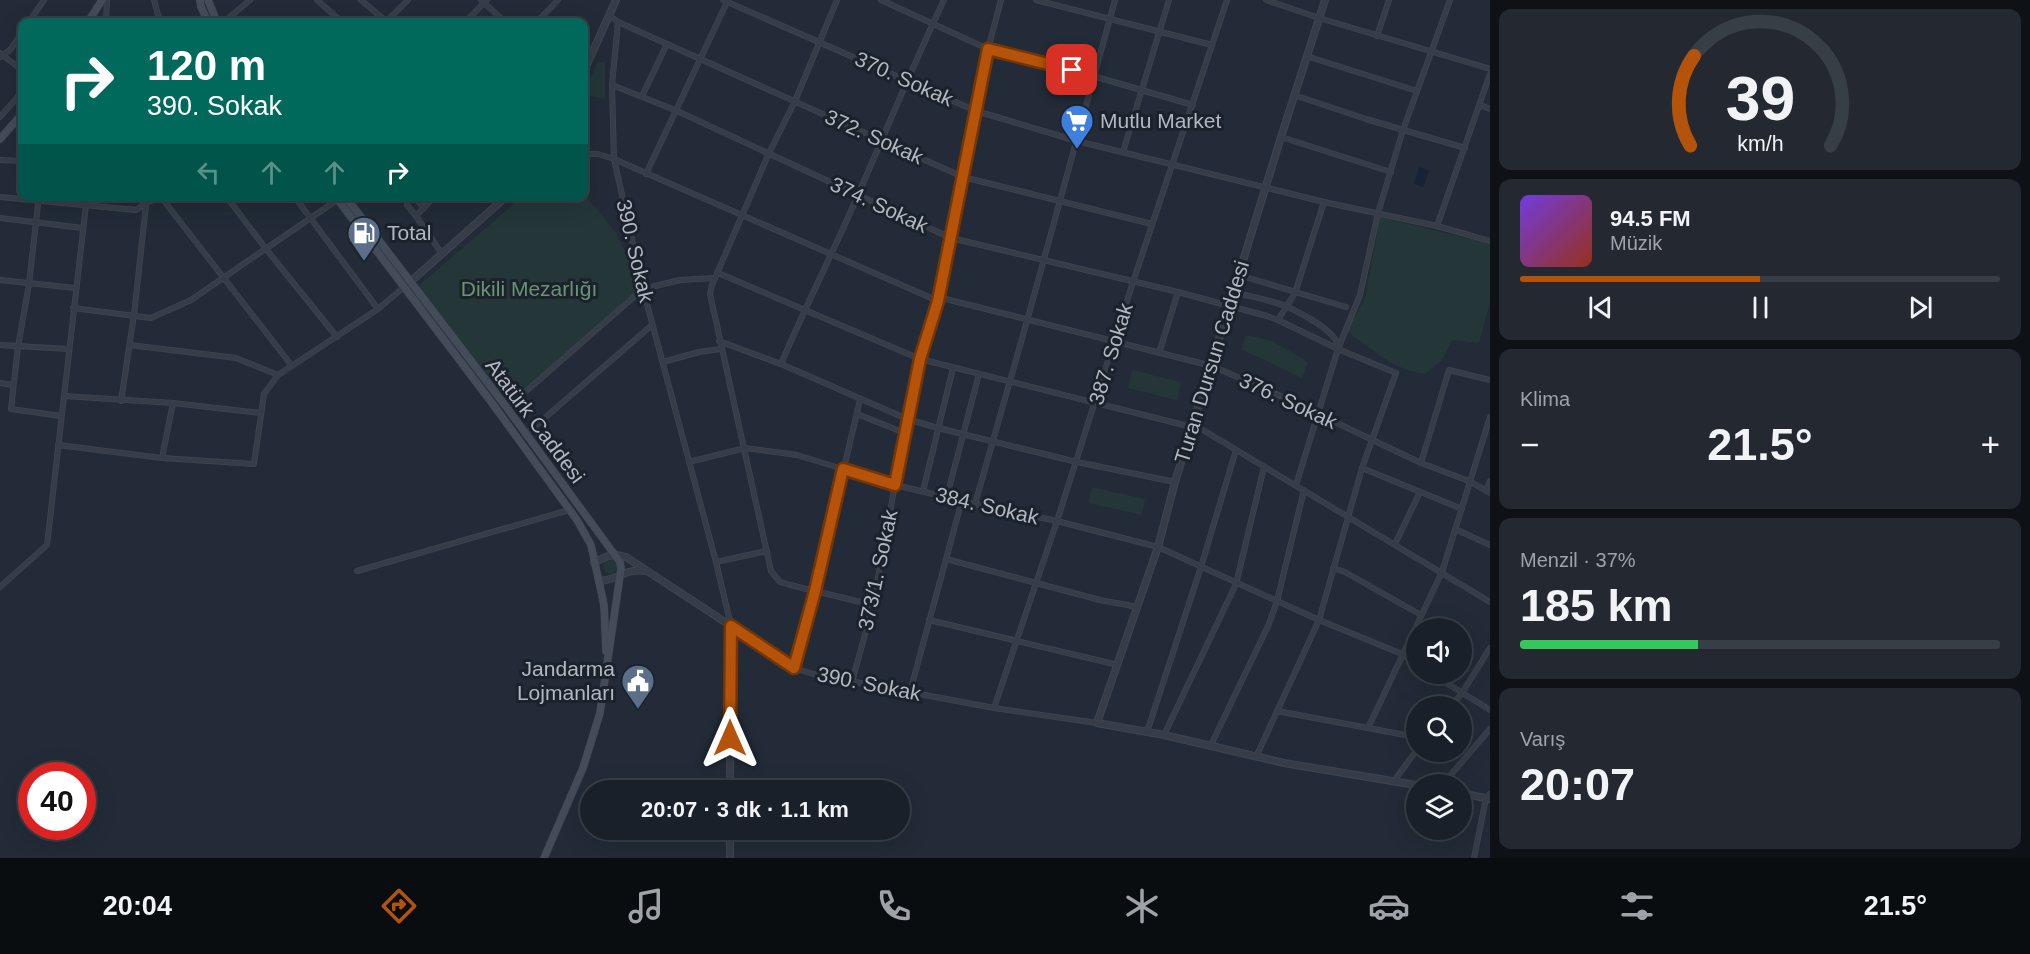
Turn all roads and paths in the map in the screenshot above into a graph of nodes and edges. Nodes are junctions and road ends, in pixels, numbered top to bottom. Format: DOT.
graph roads {
  1 [pos="44,0"];
  2 [pos="102,0"];
  3 [pos="107,0"];
  4 [pos="154,0"];
  5 [pos="200,0"];
  6 [pos="208,0"];
  7 [pos="250,0"];
  8 [pos="317,0"];
  9 [pos="362,0"];
  10 [pos="408,0"];
  11 [pos="558,0"];
  12 [pos="616,0"];
  13 [pos="837,0"];
  14 [pos="880,0"];
  15 [pos="944,0"];
  16 [pos="1001,0"];
  17 [pos="1036,0"];
  18 [pos="1115,0"];
  19 [pos="1169,0"];
  20 [pos="1227,0"];
  21 [pos="1266,0"];
  22 [pos="1325,0"];
  23 [pos="1389,0"];
  24 [pos="1449,0"];
  25 [pos="484,1"];
  26 [pos="726,1"];
  27 [pos="609,15"];
  28 [pos="32,18"];
  29 [pos="91,18"];
  30 [pos="106,18"];
  31 [pos="159,18"];
  32 [pos="207,18"];
  33 [pos="215,18"];
  34 [pos="230,18"];
  35 [pos="337,18"];
  36 [pos="382,18"];
  37 [pos="390,18"];
  38 [pos="469,18"];
  39 [pos="501,18"];
  40 [pos="541,18"];
  41 [pos="1319,18"];
  42 [pos="1109,20"];
  43 [pos="618,21"];
  44 [pos="932,24"];
  45 [pos="1160,32"];
  46 [pos="1377,36"];
  47 [pos="18,39"];
  48 [pos="819,42"];
  49 [pos="667,44"];
  50 [pos="1212,45"];
  51 [pos="988,49"];
  52 [pos="1432,51"];
  53 [pos="1,55"];
  54 [pos="1306,56"];
  55 [pos="700,59"];
  56 [pos="588,62"];
  57 [pos="18,67"];
  58 [pos="1490,69"];
  59 [pos="1490,74"];
  60 [pos="1093,76"];
  61 [pos="907,81"];
  62 [pos="612,85"];
  63 [pos="1141,90"];
  64 [pos="1417,91"];
  65 [pos="1294,95"];
  66 [pos="642,96"];
  67 [pos="18,97"];
  68 [pos="795,101"];
  69 [pos="1193,105"];
  70 [pos="1480,105"];
  71 [pos="1490,109"];
  72 [pos="675,110"];
  73 [pos="976,111"];
  74 [pos="0,117"];
  75 [pos="18,119"];
  76 [pos="1403,130"];
  77 [pos="1281,137"];
  78 [pos="0,139"];
  79 [pos="881,140"];
  80 [pos="1077,141"];
  81 [pos="1465,147"];
  82 [pos="1123,152"];
  83 [pos="769,153"];
  84 [pos="588,154"];
  85 [pos="0,159"];
  86 [pos="614,159"];
  87 [pos="18,160"];
  88 [pos="1173,164"];
  89 [pos="1391,172"];
  90 [pos="646,174"];
  91 [pos="963,177"];
  92 [pos="1266,187"];
  93 [pos="858,196"];
  94 [pos="0,197"];
  95 [pos="18,197"];
  96 [pos="38,201"];
  97 [pos="59,201"];
  98 [pos="86,201"];
  99 [pos="146,201"];
  100 [pos="147,201"];
  101 [pos="165,201"];
  102 [pos="230,201"];
  103 [pos="297,201"];
  104 [pos="332,201"];
  105 [pos="338,201"];
  106 [pos="348,201"];
  107 [pos="417,201"];
  108 [pos="430,201"];
  109 [pos="501,201"];
  110 [pos="1060,201"];
  111 [pos="1324,201"];
  112 [pos="86,205"];
  113 [pos="407,205"];
  114 [pos="424,208"];
  115 [pos="1378,213"];
  116 [pos="742,214"];
  117 [pos="417,216"];
  118 [pos="309,218"];
  119 [pos="0,219"];
  120 [pos="36,222"];
  121 [pos="1152,224"];
  122 [pos="1437,226"];
  123 [pos="82,228"];
  124 [pos="951,238"];
  125 [pos="1490,241"];
  126 [pos="266,249"];
  127 [pos="442,254"];
  128 [pos="831,255"];
  129 [pos="1043,260"];
  130 [pos="718,273"];
  131 [pos="1239,275"];
  132 [pos="224,278"];
  133 [pos="715,278"];
  134 [pos="0,280"];
  135 [pos="1133,282"];
  136 [pos="29,284"];
  137 [pos="407,285"];
  138 [pos="75,288"];
  139 [pos="642,289"];
  140 [pos="1178,292"];
  141 [pos="1233,292"];
  142 [pos="1295,293"];
  143 [pos="938,299"];
  144 [pos="1229,305"];
  145 [pos="1287,306"];
  146 [pos="1346,307"];
  147 [pos="73,308"];
  148 [pos="378,309"];
  149 [pos="804,310"];
  150 [pos="134,315"];
  151 [pos="1278,320"];
  152 [pos="1028,321"];
  153 [pos="652,325"];
  154 [pos="337,337"];
  155 [pos="719,340"];
  156 [pos="1114,343"];
  157 [pos="0,345"];
  158 [pos="130,345"];
  159 [pos="18,347"];
  160 [pos="69,349"];
  161 [pos="721,349"];
  162 [pos="1338,349"];
  163 [pos="1159,353"];
  164 [pos="920,359"];
  165 [pos="663,362"];
  166 [pos="781,364"];
  167 [pos="292,366"];
  168 [pos="1212,366"];
  169 [pos="953,368"];
  170 [pos="979,374"];
  171 [pos="278,375"];
  172 [pos="1490,380"];
  173 [pos="1010,381"];
  174 [pos="0,383"];
  175 [pos="13,385"];
  176 [pos="63,396"];
  177 [pos="860,400"];
  178 [pos="121,401"];
  179 [pos="173,403"];
  180 [pos="1095,404"];
  181 [pos="507,408"];
  182 [pos="261,413"];
  183 [pos="857,414"];
  184 [pos="1318,415"];
  185 [pos="61,416"];
  186 [pos="1490,417"];
  187 [pos="908,418"];
  188 [pos="1193,425"];
  189 [pos="938,428"];
  190 [pos="905,433"];
  191 [pos="963,433"];
  192 [pos="525,435"];
  193 [pos="1371,440"];
  194 [pos="993,441"];
  195 [pos="58,445"];
  196 [pos="745,448"];
  197 [pos="1236,450"];
  198 [pos="162,458"];
  199 [pos="689,462"];
  200 [pos="1077,462"];
  201 [pos="1421,463"];
  202 [pos="1264,467"];
  203 [pos="1362,468"];
  204 [pos="843,469"];
  205 [pos="1470,481"];
  206 [pos="1490,481"];
  207 [pos="1175,482"];
  208 [pos="895,485"];
  209 [pos="1296,485"];
  210 [pos="1304,490"];
  211 [pos="923,491"];
  212 [pos="1420,492"];
  213 [pos="1488,492"];
  214 [pos="947,496"];
  215 [pos="962,500"];
  216 [pos="975,504"];
  217 [pos="1462,508"];
  218 [pos="569,510"];
  219 [pos="1348,516"];
  220 [pos="1057,521"];
  221 [pos="1455,529"];
  222 [pos="1395,544"];
  223 [pos="1490,544"];
  224 [pos="1158,547"];
  225 [pos="767,551"];
  226 [pos="614,554"];
  227 [pos="946,559"];
  228 [pos="716,562"];
  229 [pos="594,563"];
  230 [pos="1201,567"];
  231 [pos="1333,568"];
  232 [pos="357,571"];
  233 [pos="649,572"];
  234 [pos="1442,572"];
  235 [pos="620,576"];
  236 [pos="599,581"];
  237 [pos="1036,583"];
  238 [pos="1236,584"];
  239 [pos="0,587"];
  240 [pos="815,591"];
  241 [pos="1276,601"];
  242 [pos="1490,602"];
  243 [pos="873,605"];
  244 [pos="1138,607"];
  245 [pos="1420,615"];
  246 [pos="929,620"];
  247 [pos="1319,620"];
  248 [pos="731,626"];
  249 [pos="1017,641"];
  250 [pos="1490,648"];
  251 [pos="1401,654"];
  252 [pos="1406,657"];
  253 [pos="1118,665"];
  254 [pos="794,668"];
  255 [pos="852,682"];
  256 [pos="1448,684"];
  257 [pos="604,689"];
  258 [pos="910,692"];
  259 [pos="1462,693"];
  260 [pos="1459,696"];
  261 [pos="994,708"];
  262 [pos="1490,710"];
  263 [pos="1277,711"];
  264 [pos="1097,723"];
  265 [pos="1368,728"];
  266 [pos="1490,729"];
  267 [pos="1147,732"];
  268 [pos="1164,735"];
  269 [pos="1406,735"];
  270 [pos="1210,747"];
  271 [pos="1256,757"];
  272 [pos="1408,762"];
  273 [pos="1452,774"];
  274 [pos="730,780"];
  275 [pos="1394,781"];
  276 [pos="1406,783"];
  277 [pos="1472,795"];
  278 [pos="1489,797"];
  279 [pos="730,840"];
  280 [pos="544,858"];
  281 [pos="730,858"];
  282 [pos="1474,858"];
  1 -- 28 [label="street"];
  2 -- 29 [label="main road"];
  3 -- 30 [label="street"];
  4 -- 31 [label="street"];
  5 -- 32 [label="main road"];
  6 -- 33 [label="main road"];
  7 -- 34 [label="street"];
  8 -- 35 [label="street"];
  9 -- 36 [label="street"];
  10 -- 37 [label="street"];
  11 -- 40 [label="street"];
  12 -- 27 [label="street"];
  13 -- 48 [label="street"];
  14 -- 44 [label="street"];
  15 -- 44 [label="street"];
  16 -- 51 [label="street, 373/1. Sokak"];
  17 -- 42 [label="street"];
  18 -- 42 [label="street"];
  19 -- 45 [label="street"];
  20 -- 50 [label="street, 387. Sokak"];
  21 -- 41 [label="street"];
  22 -- 41 [label="street, Turan Dursun Caddesi"];
  23 -- 46 [label="street"];
  24 -- 52 [label="street"];
  25 -- 38 [label="street"];
  25 -- 39 [label="street"];
  26 -- 48 [label="street, 370. Sokak"];
  26 -- 55 [label="street"];
  27 -- 43 [label="street, 372. Sokak"];
  27 -- 56 [label="street"];
  41 -- 46 [label="street"];
  41 -- 54 [label="street, Turan Dursun Caddesi"];
  42 -- 45 [label="street"];
  42 -- 60 [label="street"];
  43 -- 49 [label="street, 372. Sokak"];
  43 -- 62 [label="street, 390. Sokak"];
  44 -- 51 [label="street"];
  44 -- 61 [label="street"];
  45 -- 50 [label="street"];
  45 -- 63 [label="street"];
  46 -- 52 [label="street"];
  47 -- 53 [label="street"];
  48 -- 61 [label="street, 370. Sokak"];
  48 -- 68 [label="street"];
  49 -- 55 [label="street, 372. Sokak"];
  49 -- 66 [label="street"];
  50 -- 69 [label="street, 387. Sokak"];
  51 -- 60 [label="street"];
  51 -- 73 [label="street, 373/1. Sokak"];
  52 -- 58 [label="street"];
  52 -- 64 [label="street"];
  53 -- 57 [label="street"];
  54 -- 64 [label="street"];
  54 -- 65 [label="street, Turan Dursun Caddesi"];
  55 -- 68 [label="street, 372. Sokak"];
  55 -- 72 [label="street"];
  59 -- 70 [label="street"];
  60 -- 63 [label="street"];
  60 -- 80 [label="street"];
  61 -- 73 [label="street, 370. Sokak"];
  61 -- 79 [label="street"];
  62 -- 66 [label="street, 374. Sokak"];
  62 -- 86 [label="street, 390. Sokak"];
  63 -- 69 [label="street"];
  63 -- 82 [label="street"];
  64 -- 76 [label="street"];
  65 -- 76 [label="street"];
  65 -- 77 [label="street, Turan Dursun Caddesi"];
  66 -- 72 [label="street, 374. Sokak"];
  67 -- 74 [label="street"];
  68 -- 79 [label="street, 372. Sokak"];
  68 -- 83 [label="street"];
  69 -- 88 [label="street, 387. Sokak"];
  70 -- 71 [label="street"];
  70 -- 81 [label="street"];
  72 -- 83 [label="street, 374. Sokak"];
  72 -- 90 [label="street"];
  73 -- 80 [label="street, 370. Sokak"];
  73 -- 91 [label="street, 373/1. Sokak"];
  75 -- 78 [label="main road"];
  76 -- 81 [label="street"];
  76 -- 89 [label="street"];
  77 -- 89 [label="street"];
  77 -- 92 [label="street, Turan Dursun Caddesi"];
  79 -- 91 [label="street, 372. Sokak"];
  79 -- 93 [label="street"];
  80 -- 82 [label="street, 370. Sokak"];
  80 -- 110 [label="street"];
  81 -- 122 [label="street"];
  82 -- 88 [label="street, 370. Sokak"];
  83 -- 93 [label="street, 374. Sokak"];
  83 -- 116 [label="street"];
  84 -- 86 [label="street, 376. Sokak"];
  85 -- 87 [label="street"];
  86 -- 90 [label="street, 376. Sokak"];
  86 -- 139 [label="street, 390. Sokak"];
  88 -- 92 [label="street, 370. Sokak"];
  88 -- 121 [label="street, 387. Sokak"];
  89 -- 115 [label="street"];
  90 -- 116 [label="street, 376. Sokak"];
  91 -- 110 [label="street, 372. Sokak"];
  91 -- 124 [label="street, 373/1. Sokak"];
  92 -- 111 [label="street, 370. Sokak"];
  92 -- 131 [label="street, Turan Dursun Caddesi"];
  93 -- 124 [label="street, 374. Sokak"];
  93 -- 128 [label="street"];
  94 -- 95 [label="street"];
  96 -- 120 [label="street"];
  97 -- 112 [label="street"];
  98 -- 112 [label="street"];
  99 -- 112 [label="street"];
  100 -- 150 [label="street"];
  101 -- 132 [label="street"];
  102 -- 126 [label="street"];
  103 -- 118 [label="street"];
  104 -- 118 [label="street"];
  105 -- 137 [label="main road, Atatürk Caddesi"];
  106 -- 137 [label="main road, Atatürk Caddesi"];
  107 -- 114 [label="street"];
  108 -- 114 [label="street"];
  109 -- 127 [label="street"];
  110 -- 121 [label="street, 372. Sokak"];
  110 -- 129 [label="street"];
  111 -- 115 [label="street, 370. Sokak"];
  111 -- 142 [label="street"];
  112 -- 123 [label="street"];
  113 -- 117 [label="street"];
  114 -- 117 [label="street"];
  115 -- 122 [label="street, 370. Sokak"];
  115 -- 162 [label="street"];
  116 -- 128 [label="street, 376. Sokak"];
  116 -- 130 [label="street"];
  117 -- 127 [label="street"];
  118 -- 126 [label="street"];
  118 -- 148 [label="street"];
  119 -- 120 [label="street"];
  120 -- 123 [label="street"];
  120 -- 136 [label="street"];
  121 -- 135 [label="street, 387. Sokak"];
  122 -- 125 [label="street, 370. Sokak"];
  123 -- 138 [label="street"];
  124 -- 129 [label="street, 374. Sokak"];
  124 -- 143 [label="street, 373/1. Sokak"];
  126 -- 132 [label="street"];
  126 -- 154 [label="street"];
  127 -- 137 [label="street"];
  128 -- 143 [label="street, 376. Sokak"];
  128 -- 149 [label="street"];
  129 -- 135 [label="street, 374. Sokak"];
  129 -- 152 [label="street"];
  130 -- 133 [label="street"];
  130 -- 149 [label="street"];
  131 -- 141 [label="street, Turan Dursun Caddesi"];
  131 -- 142 [label="street"];
  132 -- 150 [label="street"];
  132 -- 167 [label="street"];
  133 -- 139 [label="street"];
  133 -- 155 [label="street"];
  134 -- 136 [label="street"];
  135 -- 140 [label="street, 374. Sokak"];
  135 -- 156 [label="street, 387. Sokak"];
  136 -- 138 [label="street"];
  136 -- 159 [label="street"];
  137 -- 148 [label="street"];
  137 -- 181 [label="main road, Atatürk Caddesi"];
  137 -- 218 [label="main road, Atatürk Caddesi"];
  138 -- 147 [label="street"];
  139 -- 153 [label="street, 390. Sokak"];
  139 -- 181 [label="street"];
  140 -- 144 [label="street, 374. Sokak"];
  140 -- 163 [label="street"];
  141 -- 144 [label="street, Turan Dursun Caddesi"];
  141 -- 145 [label="street"];
  142 -- 145 [label="street"];
  142 -- 146 [label="street"];
  143 -- 152 [label="street, 376. Sokak"];
  143 -- 164 [label="street, 373/1. Sokak"];
  144 -- 151 [label="street, 374. Sokak"];
  144 -- 168 [label="street, Turan Dursun Caddesi"];
  145 -- 151 [label="street"];
  145 -- 162 [label="street"];
  147 -- 150 [label="street"];
  147 -- 160 [label="street"];
  148 -- 154 [label="street"];
  149 -- 164 [label="street"];
  149 -- 166 [label="street"];
  150 -- 158 [label="street"];
  151 -- 162 [label="street, 374. Sokak"];
  152 -- 156 [label="street, 376. Sokak"];
  152 -- 173 [label="street"];
  153 -- 165 [label="street, 390. Sokak"];
  153 -- 192 [label="street"];
  154 -- 167 [label="street"];
  155 -- 161 [label="street"];
  155 -- 166 [label="street"];
  156 -- 163 [label="street, 376. Sokak"];
  156 -- 180 [label="street, 387. Sokak"];
  157 -- 159 [label="street"];
  158 -- 171 [label="street"];
  158 -- 178 [label="street"];
  159 -- 160 [label="street"];
  159 -- 175 [label="street"];
  160 -- 176 [label="street"];
  161 -- 165 [label="street"];
  161 -- 196 [label="street"];
  162 -- 184 [label="street"];
  162 -- 193 [label="street, 374. Sokak"];
  163 -- 168 [label="street, 376. Sokak"];
  164 -- 169 [label="street"];
  164 -- 187 [label="street, 373/1. Sokak"];
  165 -- 199 [label="street, 390. Sokak"];
  166 -- 177 [label="street"];
  167 -- 171 [label="street"];
  168 -- 184 [label="street, 376. Sokak"];
  168 -- 188 [label="street, Turan Dursun Caddesi"];
  169 -- 170 [label="street"];
  169 -- 189 [label="street"];
  170 -- 173 [label="street"];
  170 -- 191 [label="street"];
  171 -- 182 [label="street"];
  172 -- 201 [label="street"];
  173 -- 180 [label="street"];
  173 -- 194 [label="street"];
  174 -- 175 [label="street"];
  175 -- 185 [label="street"];
  176 -- 178 [label="street"];
  176 -- 185 [label="street"];
  177 -- 183 [label="street"];
  177 -- 187 [label="street"];
  178 -- 179 [label="street"];
  179 -- 182 [label="street"];
  179 -- 198 [label="street"];
  180 -- 188 [label="street"];
  180 -- 200 [label="street, 387. Sokak"];
  181 -- 192 [label="main road, Atatürk Caddesi"];
  182 -- 198 [label="street"];
  183 -- 190 [label="street"];
  183 -- 204 [label="street"];
  184 -- 193 [label="street, 376. Sokak"];
  184 -- 209 [label="street"];
  185 -- 195 [label="street"];
  186 -- 205 [label="street"];
  187 -- 189 [label="street"];
  187 -- 190 [label="street, 373/1. Sokak"];
  188 -- 197 [label="street"];
  188 -- 207 [label="street, Turan Dursun Caddesi"];
  189 -- 191 [label="street"];
  189 -- 211 [label="street"];
  190 -- 208 [label="street, 373/1. Sokak"];
  191 -- 194 [label="street"];
  191 -- 214 [label="street"];
  192 -- 226 [label="main road, Atatürk Caddesi"];
  193 -- 201 [label="street, 376. Sokak"];
  193 -- 203 [label="street"];
  194 -- 200 [label="street"];
  194 -- 216 [label="street"];
  195 -- 198 [label="street"];
  195 -- 239 [label="street"];
  196 -- 199 [label="street, 384. Sokak"];
  196 -- 204 [label="street, 384. Sokak"];
  196 -- 225 [label="street"];
  197 -- 202 [label="street"];
  197 -- 230 [label="street"];
  199 -- 228 [label="street, 390. Sokak"];
  200 -- 207 [label="street"];
  200 -- 220 [label="street, 387. Sokak"];
  201 -- 205 [label="street, 376. Sokak"];
  202 -- 209 [label="street"];
  202 -- 238 [label="street"];
  203 -- 212 [label="street"];
  203 -- 219 [label="street"];
  204 -- 208 [label="street, 384. Sokak"];
  204 -- 240 [label="street"];
  205 -- 213 [label="street, 376. Sokak"];
  205 -- 217 [label="street"];
  206 -- 213 [label="street"];
  207 -- 224 [label="street, Turan Dursun Caddesi"];
  208 -- 211 [label="street, 384. Sokak"];
  208 -- 243 [label="street, 373/1. Sokak"];
  209 -- 210 [label="street"];
  210 -- 219 [label="street"];
  210 -- 241 [label="street"];
  211 -- 214 [label="street, 384. Sokak"];
  212 -- 217 [label="street"];
  212 -- 222 [label="street"];
  214 -- 215 [label="street, 384. Sokak"];
  215 -- 216 [label="street, 384. Sokak"];
  215 -- 227 [label="street"];
  216 -- 220 [label="street, 384. Sokak"];
  217 -- 221 [label="street"];
  218 -- 229 [label="main road, Atatürk Caddesi"];
  218 -- 232 [label="street"];
  219 -- 222 [label="street"];
  219 -- 231 [label="street"];
  220 -- 224 [label="street, 384. Sokak"];
  220 -- 237 [label="street, 387. Sokak"];
  221 -- 223 [label="street"];
  221 -- 234 [label="street"];
  222 -- 234 [label="street"];
  224 -- 230 [label="street, 384. Sokak"];
  224 -- 244 [label="street, Turan Dursun Caddesi"];
  225 -- 228 [label="street"];
  225 -- 240 [label="street"];
  226 -- 229 [label="street"];
  226 -- 233 [label="street"];
  226 -- 235 [label="main road, Atatürk Caddesi"];
  227 -- 237 [label="street"];
  227 -- 246 [label="street"];
  228 -- 248 [label="street, 390. Sokak"];
  229 -- 236 [label="main road, Atatürk Caddesi"];
  230 -- 238 [label="street, 384. Sokak"];
  230 -- 267 [label="street"];
  231 -- 245 [label="street"];
  231 -- 247 [label="street"];
  233 -- 235 [label="street"];
  233 -- 248 [label="street"];
  234 -- 242 [label="street"];
  234 -- 245 [label="street"];
  235 -- 236 [label="street"];
  235 -- 257 [label="main road, Atatürk Caddesi"];
  236 -- 257 [label="main road, Atatürk Caddesi"];
  237 -- 244 [label="street"];
  237 -- 249 [label="street, 387. Sokak"];
  238 -- 241 [label="street, 384. Sokak"];
  238 -- 268 [label="street"];
  240 -- 243 [label="street"];
  240 -- 254 [label="street"];
  241 -- 247 [label="street, 384. Sokak"];
  241 -- 270 [label="street"];
  243 -- 255 [label="street, 373/1. Sokak"];
  244 -- 253 [label="street, Turan Dursun Caddesi"];
  245 -- 251 [label="street"];
  246 -- 249 [label="street"];
  246 -- 258 [label="street"];
  247 -- 251 [label="street, 384. Sokak"];
  247 -- 263 [label="street"];
  248 -- 254 [label="street, 390. Sokak"];
  248 -- 274 [label="street"];
  249 -- 253 [label="street"];
  249 -- 261 [label="street, 387. Sokak"];
  250 -- 259 [label="street"];
  251 -- 252 [label="street, 384. Sokak"];
  251 -- 265 [label="street"];
  253 -- 264 [label="street, Turan Dursun Caddesi"];
  254 -- 255 [label="street, 390. Sokak"];
  255 -- 258 [label="street, 390. Sokak"];
  256 -- 259 [label="street"];
  257 -- 280 [label="main road, Atatürk Caddesi"];
  258 -- 261 [label="street, 390. Sokak"];
  259 -- 260 [label="street"];
  259 -- 262 [label="street"];
  261 -- 264 [label="street, 390. Sokak"];
  263 -- 265 [label="street"];
  263 -- 271 [label="street"];
  264 -- 267 [label="street, 390. Sokak"];
  265 -- 269 [label="street"];
  266 -- 273 [label="street"];
  267 -- 268 [label="street, 390. Sokak"];
  268 -- 270 [label="street, 390. Sokak"];
  270 -- 271 [label="street, 390. Sokak"];
  271 -- 275 [label="street, 390. Sokak"];
  272 -- 275 [label="street"];
  275 -- 276 [label="street, 390. Sokak"];
  277 -- 278 [label="street"];
  278 -- 282 [label="street"];
  279 -- 281 [label="street"];
}
